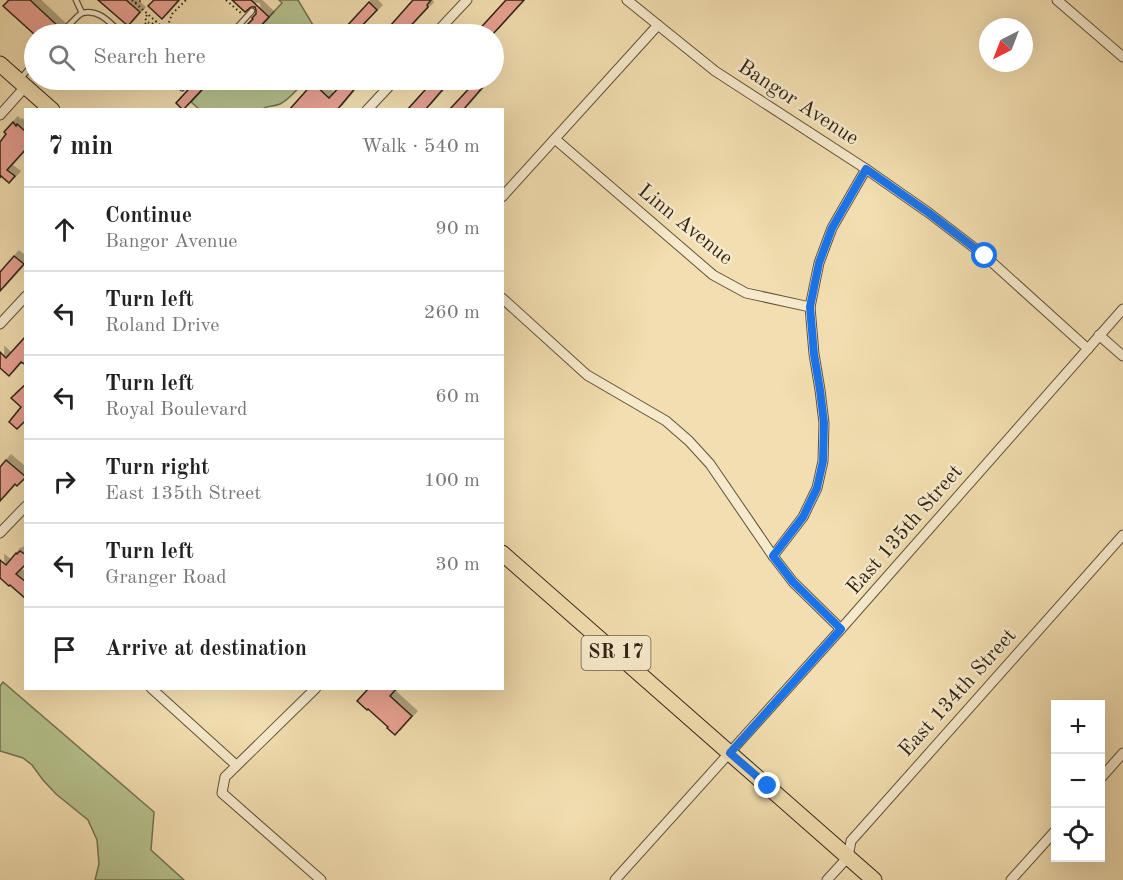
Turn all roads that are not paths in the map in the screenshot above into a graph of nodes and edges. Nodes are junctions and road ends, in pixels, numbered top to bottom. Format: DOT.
graph roads {
  1 [pos="76,0"];
  2 [pos="467,0"];
  3 [pos="627,0"];
  4 [pos="1057,0"];
  5 [pos="252,10"];
  6 [pos="82,13"];
  7 [pos="70,24"];
  8 [pos="110,24"];
  9 [pos="240,24"];
  10 [pos="444,24"];
  11 [pos="658,25"];
  12 [pos="1123,57"];
  13 [pos="0,64"];
  14 [pos="23,83"];
  15 [pos="31,90"];
  16 [pos="385,90"];
  17 [pos="50,108"];
  18 [pos="369,108"];
  19 [pos="0,115"];
  20 [pos="555,139"];
  21 [pos="866,169"];
  22 [pos="504,195"];
  23 [pos="24,298"];
  24 [pos="504,300"];
  25 [pos="810,307"];
  26 [pos="1123,309"];
  27 [pos="0,324"];
  28 [pos="1099,335"];
  29 [pos="1089,349"];
  30 [pos="1123,356"];
  31 [pos="24,508"];
  32 [pos="0,533"];
  33 [pos="1123,535"];
  34 [pos="504,555"];
  35 [pos="773,556"];
  36 [pos="841,629"];
  37 [pos="154,690"];
  38 [pos="314,690"];
  39 [pos="730,753"];
  40 [pos="1123,753"];
  41 [pos="236,765"];
  42 [pos="1105,774"];
  43 [pos="1051,836"];
  44 [pos="848,857"];
  45 [pos="321,880"];
  46 [pos="615,880"];
  47 [pos="827,880"];
  48 [pos="874,880"];
  49 [pos="1011,880"];
  1 -- 6 [label="lane"];
  2 -- 10 [label="street"];
  3 -- 11 [label="street, Bangor Avenue"];
  4 -- 12 [label="street"];
  5 -- 9 [label="lane"];
  6 -- 7 [label="lane"];
  6 -- 8 [label="lane"];
  11 -- 20 [label="street"];
  11 -- 21 [label="street, Bangor Avenue"];
  13 -- 14 [label="main road"];
  14 -- 19 [label="street"];
  15 -- 17 [label="main road"];
  16 -- 18 [label="street"];
  20 -- 22 [label="street"];
  20 -- 25 [label="street, Linn Avenue"];
  21 -- 25 [label="street"];
  21 -- 29 [label="street, Bangor Avenue"];
  23 -- 27 [label="street"];
  24 -- 35 [label="street"];
  25 -- 35 [label="street"];
  26 -- 28 [label="street, East 135th Street"];
  28 -- 29 [label="street, East 135th Street"];
  28 -- 30 [label="street"];
  29 -- 36 [label="street, East 135th Street"];
  31 -- 32 [label="street"];
  33 -- 44 [label="street, East 134th Street"];
  34 -- 39 [label="main road, SR 17"];
  35 -- 36 [label="street"];
  36 -- 39 [label="street, East 135th Street"];
  37 -- 41 [label="street"];
  38 -- 41 [label="street"];
  39 -- 44 [label="main road, SR 17"];
  39 -- 46 [label="street, East 135th Street"];
  40 -- 42 [label="street"];
  41 -- 45 [label="street"];
  43 -- 49 [label="street"];
  44 -- 47 [label="street, East 134th Street"];
  44 -- 48 [label="main road, SR 17"];
}
